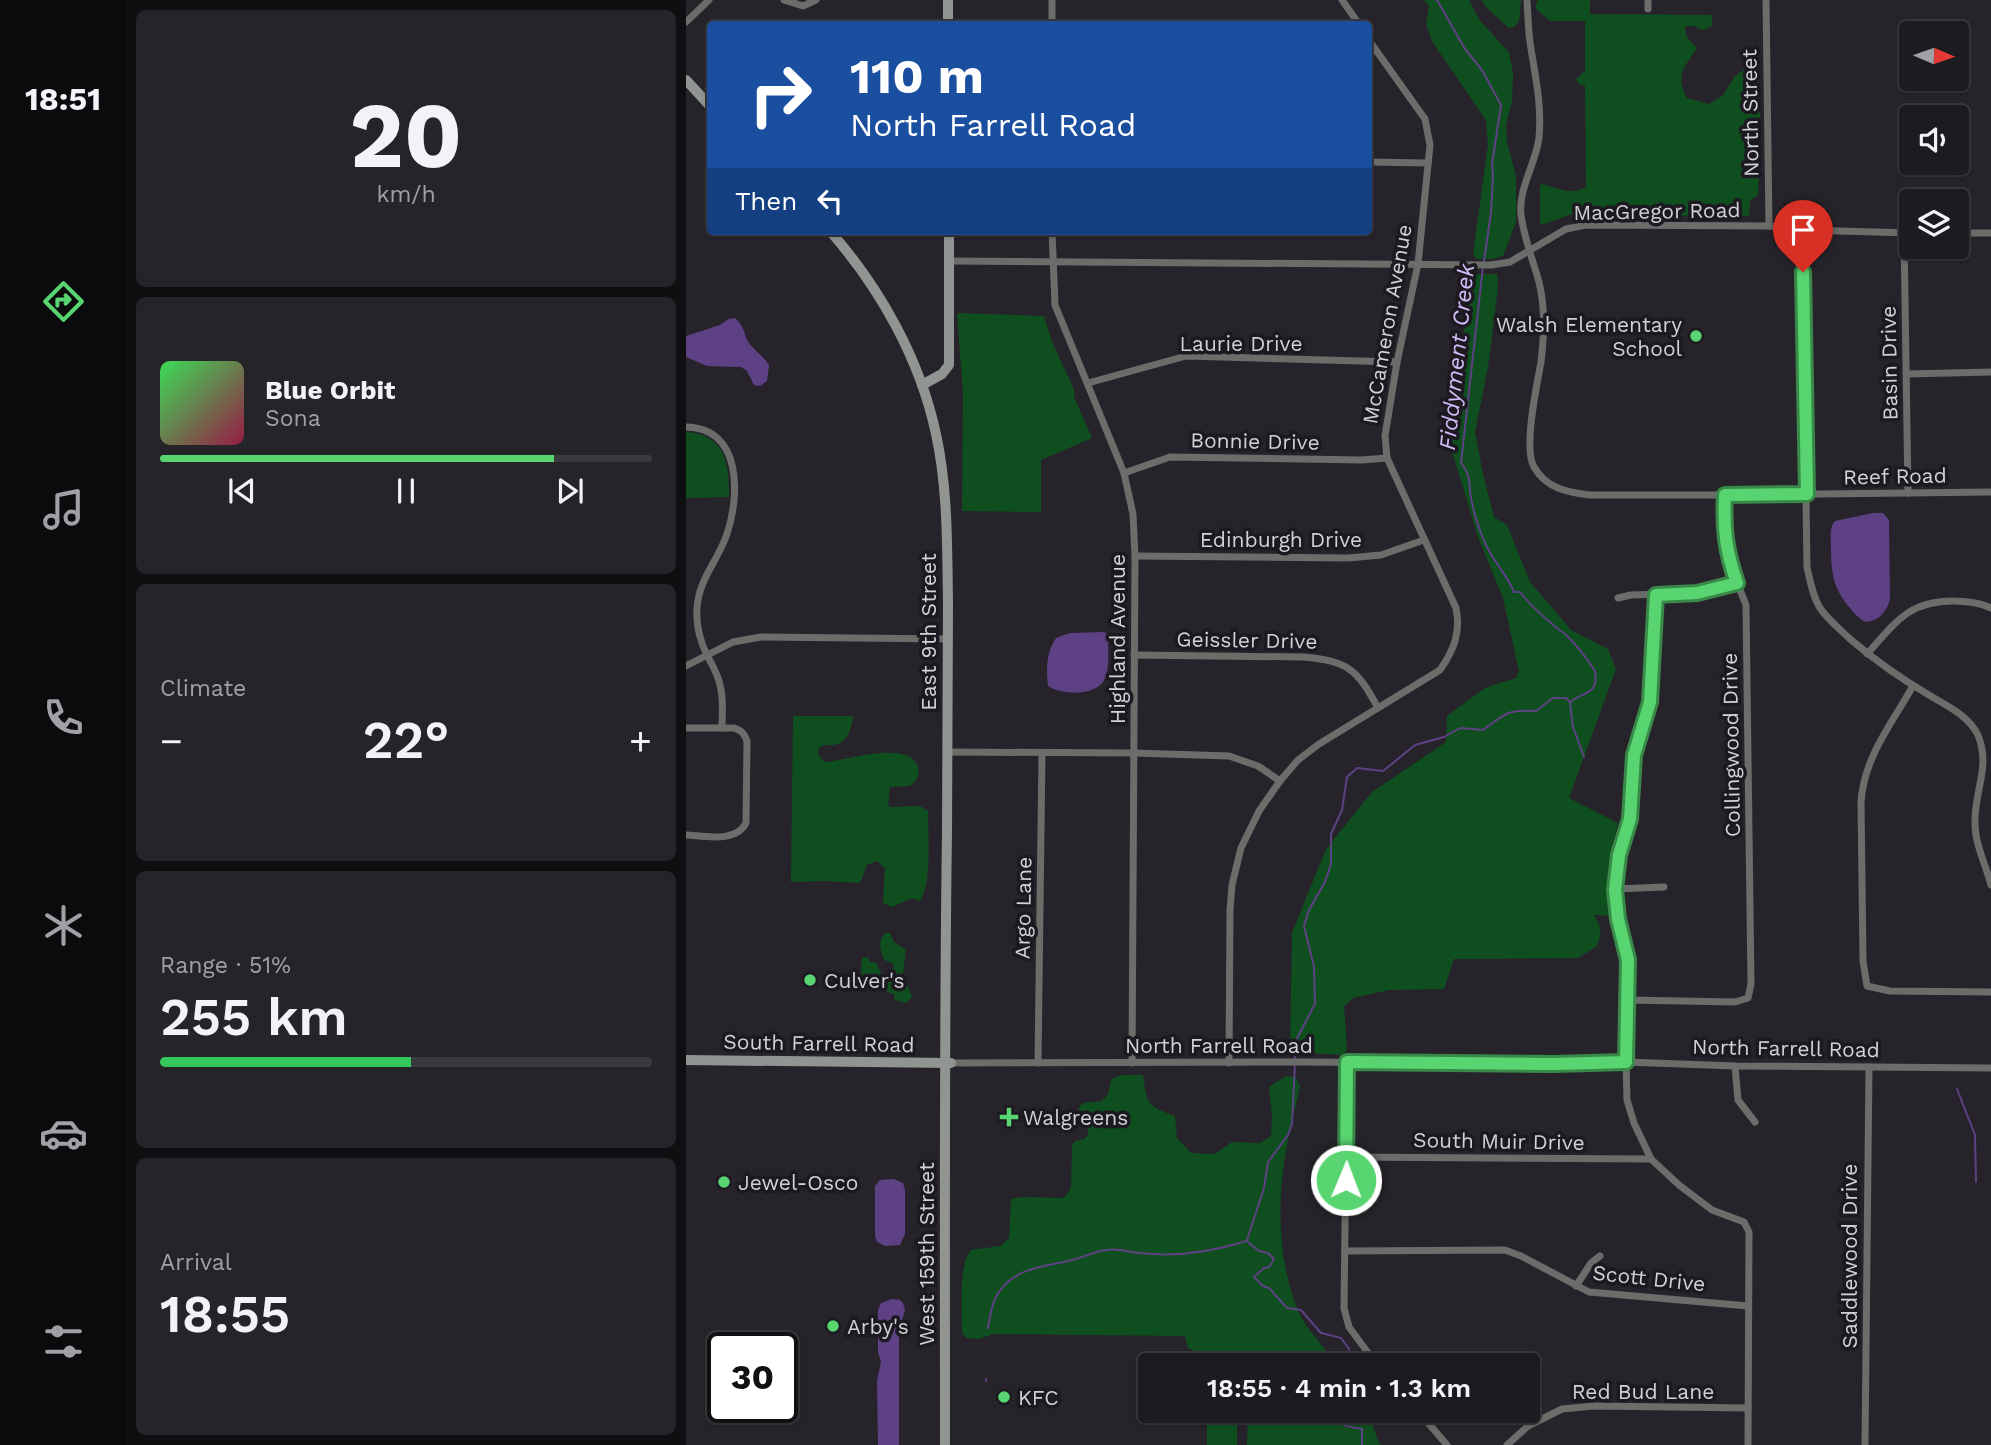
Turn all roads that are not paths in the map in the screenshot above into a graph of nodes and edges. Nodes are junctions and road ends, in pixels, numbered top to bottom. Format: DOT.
graph roads {
  1 [pos="709,0"];
  2 [pos="784,0"];
  3 [pos="816,0"];
  4 [pos="948,0"];
  5 [pos="1052,0"];
  6 [pos="1342,0"];
  7 [pos="1527,0"];
  8 [pos="1648,0"];
  9 [pos="1766,0"];
  10 [pos="1648,9"];
  11 [pos="948,21"];
  12 [pos="1052,21"];
  13 [pos="1357,21"];
  14 [pos="686,22"];
  15 [pos="1372,44"];
  16 [pos="1378,52"];
  17 [pos="1372,54"];
  18 [pos="686,80"];
  19 [pos="707,103"];
  20 [pos="1372,162"];
  21 [pos="1429,163"];
  22 [pos="1769,226"];
  23 [pos="1802,230"];
  24 [pos="1899,233"];
  25 [pos="1969,233"];
  26 [pos="1991,233"];
  27 [pos="833,235"];
  28 [pos="949,235"];
  29 [pos="1052,235"];
  30 [pos="1530,251"];
  31 [pos="1908,259"];
  32 [pos="950,261"];
  33 [pos="1053,261"];
  34 [pos="1418,264"];
  35 [pos="1398,362"];
  36 [pos="1991,372"];
  37 [pos="1907,374"];
  38 [pos="1088,383"];
  39 [pos="922,385"];
  40 [pos="686,427"];
  41 [pos="1387,458"];
  42 [pos="1124,473"];
  43 [pos="1991,492"];
  44 [pos="1908,493"];
  45 [pos="1807,494"];
  46 [pos="1725,495"];
  47 [pos="1424,540"];
  48 [pos="1135,556"];
  49 [pos="1737,583"];
  50 [pos="1656,595"];
  51 [pos="1618,598"];
  52 [pos="1991,608"];
  53 [pos="948,639"];
  54 [pos="1867,654"];
  55 [pos="707,655"];
  56 [pos="1134,655"];
  57 [pos="686,666"];
  58 [pos="1913,686"];
  59 [pos="1378,708"];
  60 [pos="686,728"];
  61 [pos="722,728"];
  62 [pos="948,752"];
  63 [pos="1042,753"];
  64 [pos="1134,753"];
  65 [pos="1280,781"];
  66 [pos="686,835"];
  67 [pos="1991,884"];
  68 [pos="1664,887"];
  69 [pos="1615,890"];
  70 [pos="1991,992"];
  71 [pos="1628,1000"];
  72 [pos="686,1060"];
  73 [pos="1229,1062"];
  74 [pos="1347,1062"];
  75 [pos="1626,1062"];
  76 [pos="949,1063"];
  77 [pos="1038,1063"];
  78 [pos="1132,1063"];
  79 [pos="1735,1066"];
  80 [pos="1869,1067"];
  81 [pos="1991,1068"];
  82 [pos="1755,1122"];
  83 [pos="1347,1157"];
  84 [pos="1651,1159"];
  85 [pos="1345,1251"];
  86 [pos="1600,1256"];
  87 [pos="1576,1286"];
  88 [pos="1748,1306"];
  89 [pos="1368,1353"];
  90 [pos="1748,1408"];
  91 [pos="1428,1423"];
  92 [pos="1526,1423"];
  93 [pos="1528,1426"];
  94 [pos="945,1445"];
  95 [pos="1447,1445"];
  96 [pos="1507,1445"];
  97 [pos="1748,1445"];
  98 [pos="1865,1445"];
  1 -- 14 [label="street"];
  2 -- 3 [label="street"];
  4 -- 11 [label="main road"];
  5 -- 12 [label="street"];
  6 -- 13 [label="street"];
  7 -- 30 [label="street, Reef Road"];
  8 -- 10 [label="street"];
  9 -- 22 [label="street, North Street"];
  15 -- 16 [label="street, McCameron Avenue"];
  16 -- 17 [label="street"];
  16 -- 21 [label="street, McCameron Avenue"];
  18 -- 19 [label="main road"];
  20 -- 21 [label="street"];
  21 -- 34 [label="street, McCameron Avenue"];
  22 -- 23 [label="street, MacGregor Road"];
  22 -- 30 [label="street, MacGregor Road"];
  23 -- 24 [label="street, MacGregor Road"];
  23 -- 45 [label="street"];
  25 -- 26 [label="street"];
  27 -- 39 [label="main road, East 9th Street"];
  28 -- 32 [label="main road"];
  29 -- 33 [label="street, Highland Avenue"];
  30 -- 34 [label="street, MacGregor Road"];
  30 -- 46 [label="street, Reef Road"];
  31 -- 37 [label="street, Basin Drive"];
  32 -- 33 [label="street, MacGregor Road"];
  32 -- 39 [label="main road"];
  33 -- 34 [label="street, MacGregor Road"];
  33 -- 38 [label="street, Highland Avenue"];
  34 -- 35 [label="street, McCameron Avenue"];
  35 -- 38 [label="street, Laurie Drive"];
  35 -- 41 [label="street, McCameron Avenue"];
  36 -- 37 [label="street"];
  37 -- 44 [label="street, Basin Drive"];
  38 -- 42 [label="street, Highland Avenue"];
  39 -- 53 [label="main road, East 9th Street"];
  40 -- 55 [label="street"];
  41 -- 42 [label="street, Bonnie Drive"];
  41 -- 47 [label="street, McCameron Avenue"];
  42 -- 48 [label="street, Highland Avenue"];
  43 -- 44 [label="street, Reef Road"];
  44 -- 45 [label="street, Reef Road"];
  45 -- 46 [label="street, Reef Road"];
  45 -- 54 [label="street"];
  46 -- 49 [label="street, Collingwood Drive"];
  47 -- 48 [label="street, Edinburgh Drive"];
  47 -- 59 [label="street, McCameron Avenue"];
  48 -- 56 [label="street, Highland Avenue"];
  49 -- 50 [label="street"];
  49 -- 71 [label="street, Collingwood Drive"];
  50 -- 51 [label="street"];
  50 -- 69 [label="street"];
  52 -- 54 [label="street"];
  53 -- 55 [label="street"];
  53 -- 62 [label="main road, East 9th Street"];
  54 -- 58 [label="street"];
  55 -- 57 [label="street"];
  55 -- 61 [label="street"];
  56 -- 59 [label="street, Geissler Drive"];
  56 -- 64 [label="street, Highland Avenue"];
  58 -- 67 [label="street"];
  58 -- 70 [label="street"];
  59 -- 65 [label="street, McCameron Avenue"];
  60 -- 61 [label="street"];
  61 -- 66 [label="street"];
  62 -- 63 [label="street"];
  62 -- 76 [label="main road, East 9th Street"];
  63 -- 64 [label="street"];
  63 -- 77 [label="street, Argo Lane"];
  64 -- 65 [label="street"];
  64 -- 78 [label="street, Highland Avenue"];
  65 -- 73 [label="street, McCameron Avenue"];
  68 -- 69 [label="street"];
  69 -- 71 [label="street"];
  71 -- 75 [label="street"];
  72 -- 76 [label="main road, South Farrell Road"];
  73 -- 74 [label="street, North Farrell Road"];
  73 -- 78 [label="street, North Farrell Road"];
  74 -- 75 [label="street, North Farrell Road"];
  74 -- 83 [label="street"];
  75 -- 79 [label="street, North Farrell Road"];
  75 -- 84 [label="street"];
  76 -- 77 [label="street, North Farrell Road"];
  76 -- 94 [label="main road, West 159th Street"];
  77 -- 78 [label="street, North Farrell Road"];
  79 -- 80 [label="street, North Farrell Road"];
  79 -- 82 [label="street"];
  80 -- 81 [label="street, North Farrell Road"];
  80 -- 98 [label="street, Saddlewood Drive"];
  83 -- 84 [label="street, South Muir Drive"];
  83 -- 85 [label="street"];
  84 -- 88 [label="street"];
  85 -- 87 [label="street, Scott Drive"];
  85 -- 89 [label="street"];
  86 -- 87 [label="street"];
  87 -- 88 [label="street, Scott Drive"];
  88 -- 90 [label="street"];
  90 -- 93 [label="street, Red Bud Lane"];
  90 -- 97 [label="street"];
  91 -- 95 [label="street"];
  92 -- 93 [label="street"];
  93 -- 96 [label="street, Red Bud Lane"];
}
